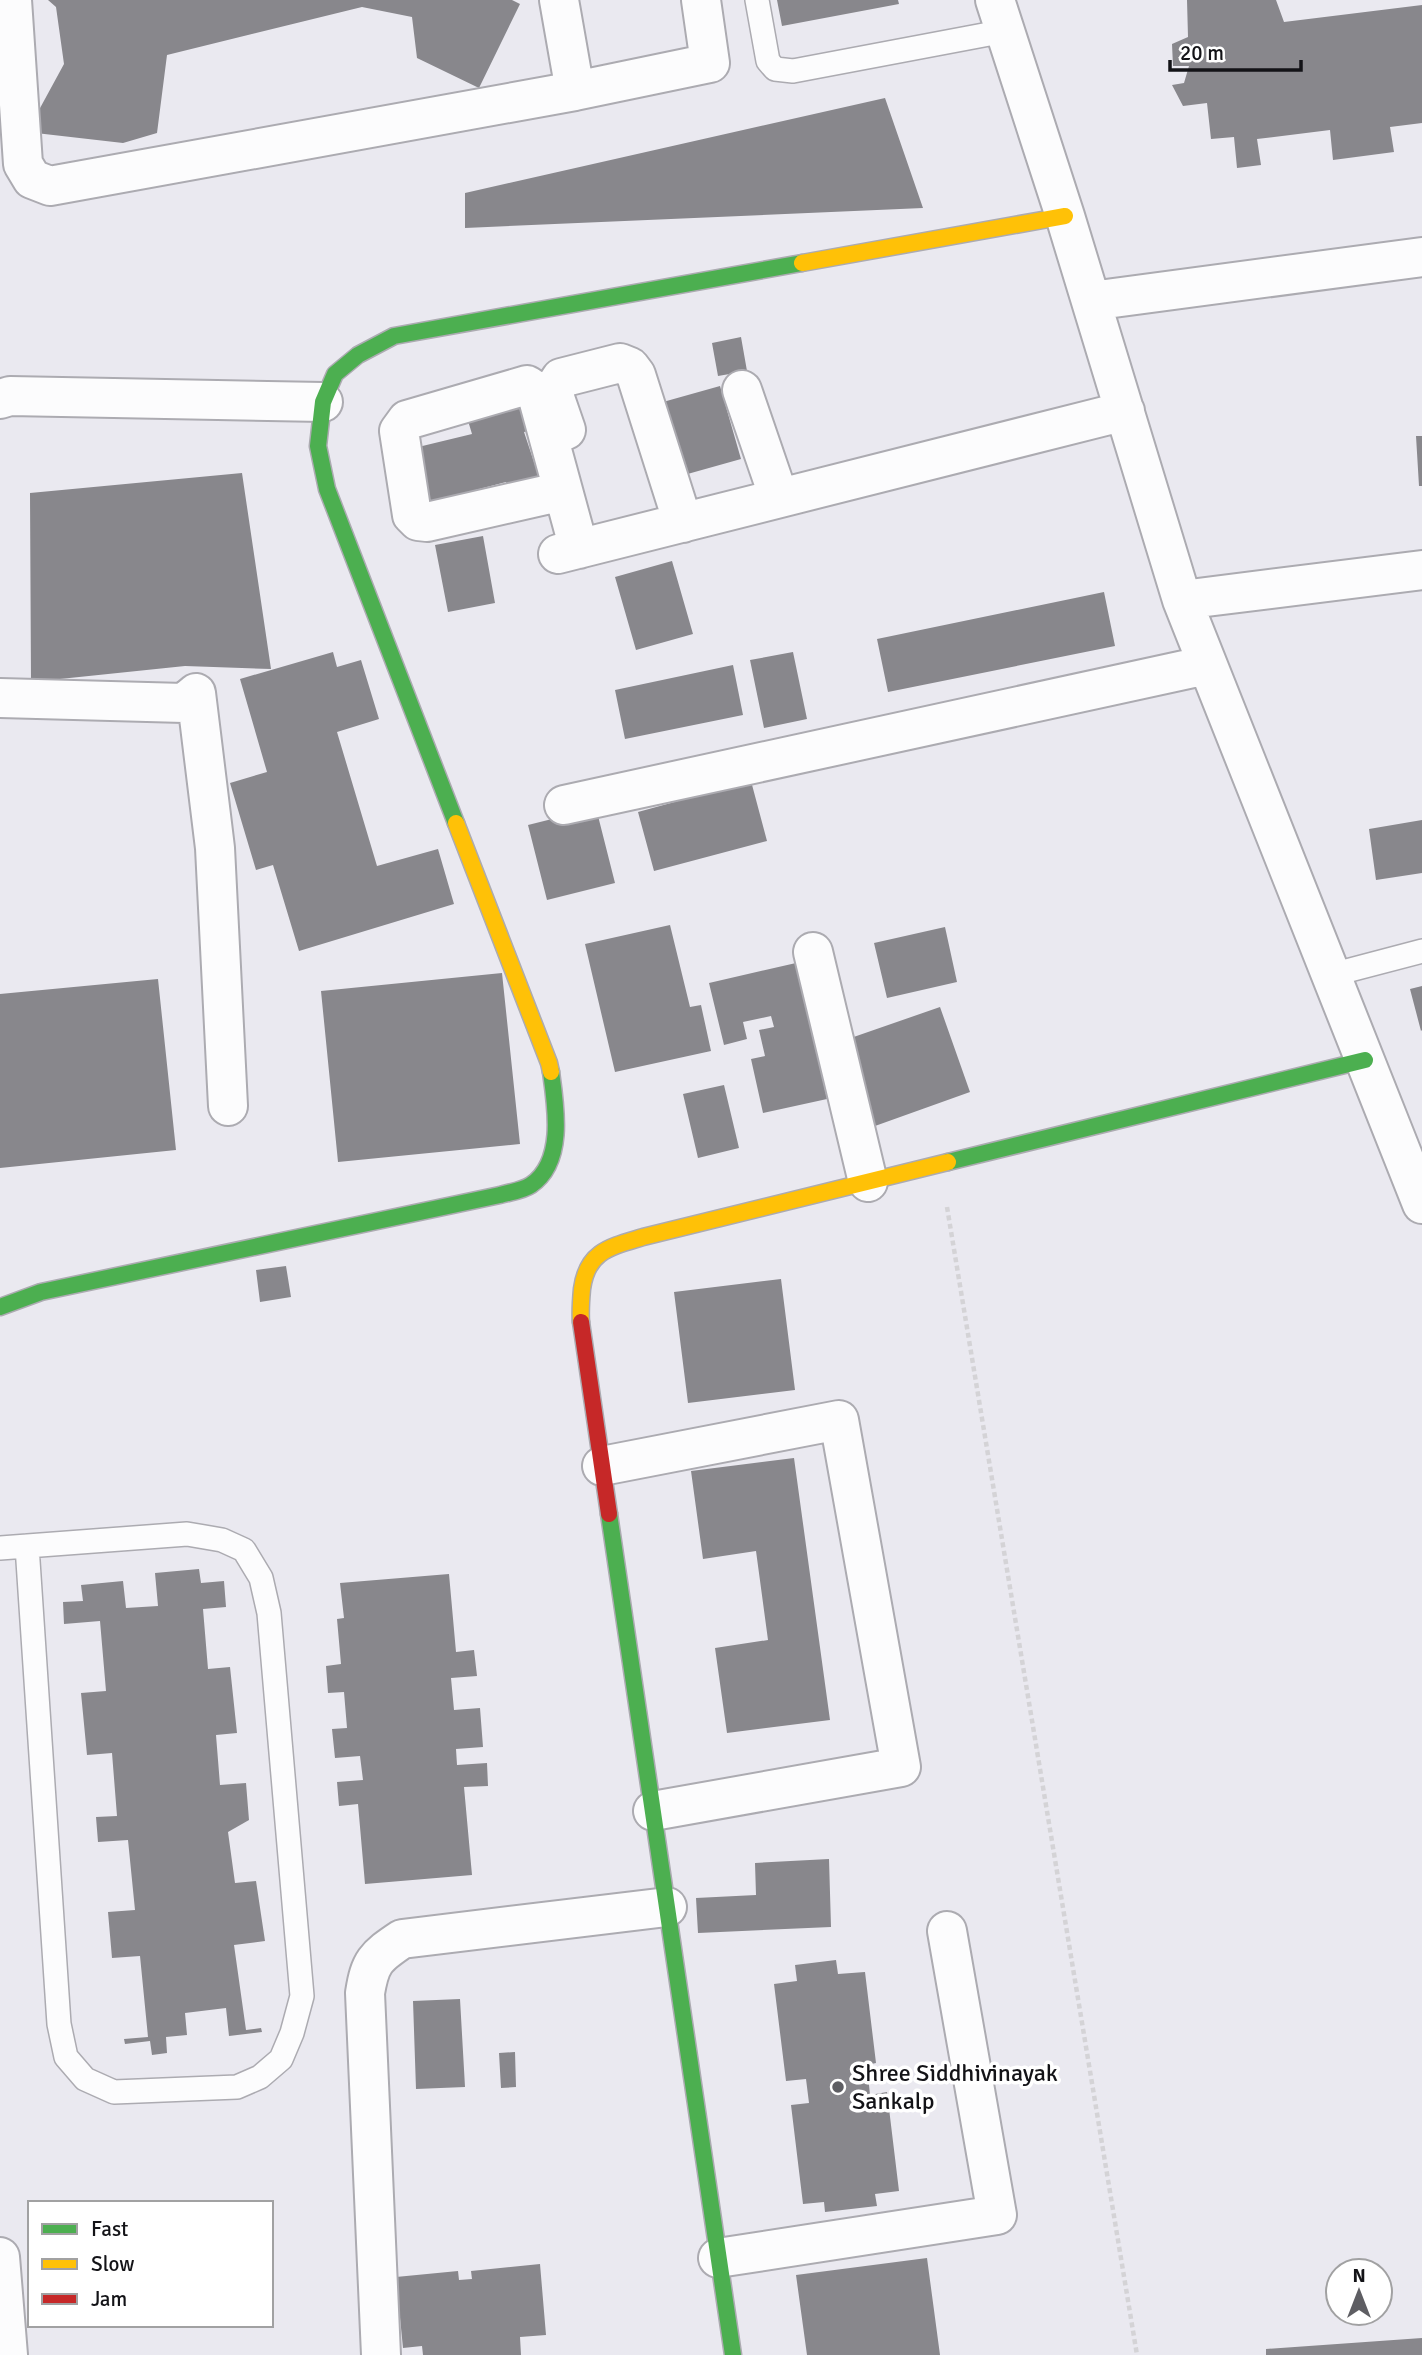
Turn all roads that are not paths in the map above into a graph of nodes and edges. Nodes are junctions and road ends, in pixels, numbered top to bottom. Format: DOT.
graph roads {
  1 [pos="12,0"];
  2 [pos="559,0"];
  3 [pos="701,0"];
  4 [pos="757,0"];
  5 [pos="1000,15"];
  6 [pos="575,91"];
  7 [pos="1065,216"];
  8 [pos="1422,257"];
  9 [pos="1091,301"];
  10 [pos="742,390"];
  11 [pos="0,399"];
  12 [pos="323,402"];
  13 [pos="1125,411"];
  14 [pos="563,492"];
  15 [pos="779,498"];
  16 [pos="683,523"];
  17 [pos="580,549"];
  18 [pos="1422,570"];
  19 [pos="1182,600"];
  20 [pos="1207,665"];
  21 [pos="0,698"];
  22 [pos="564,804"];
  23 [pos="1422,951"];
  24 [pos="813,952"];
  25 [pos="1331,975"];
  26 [pos="1365,1060"];
  27 [pos="228,1106"];
  28 [pos="868,1182"];
  29 [pos="1422,1204"];
  30 [pos="0,1307"];
  31 [pos="602,1466"];
  32 [pos="27,1546"];
  33 [pos="0,1548"];
  34 [pos="653,1811"];
  35 [pos="667,1907"];
  36 [pos="947,1931"];
  37 [pos="0,2257"];
  38 [pos="718,2258"];
  39 [pos="8,2355"];
  40 [pos="381,2355"];
  41 [pos="733,2355"];
  1 -- 6 [label="street"];
  2 -- 6 [label="street"];
  3 -- 6 [label="street"];
  4 -- 5 [label="lane"];
  5 -- 7 [label="street"];
  7 -- 9 [label="street"];
  7 -- 12 [label="street"];
  8 -- 9 [label="street"];
  9 -- 13 [label="street"];
  10 -- 15 [label="street"];
  11 -- 12 [label="street"];
  12 -- 30 [label="street"];
  13 -- 15 [label="street"];
  13 -- 19 [label="street"];
  14 -- 14 [label="street"];
  14 -- 17 [label="street"];
  15 -- 16 [label="street"];
  16 -- 17 [label="street"];
  16 -- 17 [label="street"];
  18 -- 19 [label="street"];
  19 -- 20 [label="street"];
  20 -- 22 [label="street"];
  20 -- 25 [label="street"];
  21 -- 27 [label="street"];
  23 -- 25 [label="lane"];
  24 -- 28 [label="street"];
  25 -- 26 [label="street"];
  26 -- 28 [label="street"];
  26 -- 29 [label="street"];
  28 -- 31 [label="street"];
  31 -- 34 [label="street"];
  31 -- 34 [label="street"];
  32 -- 32 [label="lane"];
  32 -- 33 [label="lane"];
  34 -- 35 [label="street"];
  35 -- 38 [label="street"];
  35 -- 40 [label="street"];
  36 -- 38 [label="street"];
  37 -- 39 [label="street"];
  38 -- 41 [label="street"];
}
